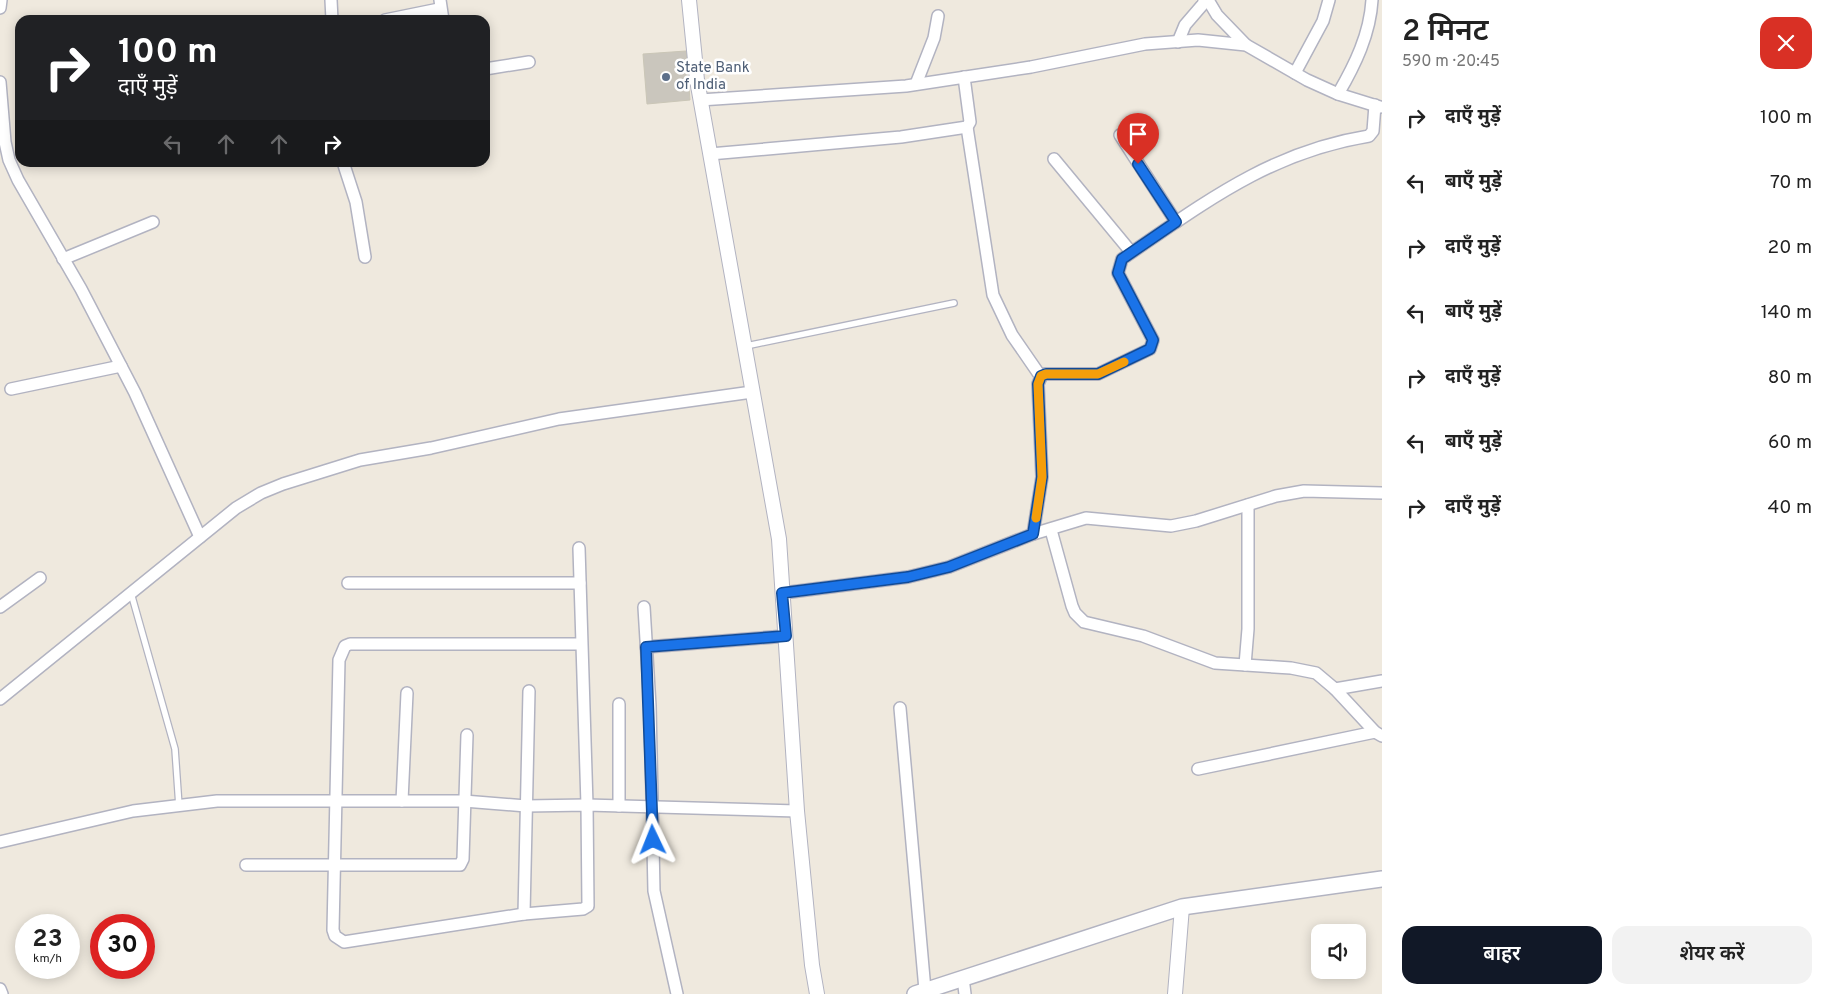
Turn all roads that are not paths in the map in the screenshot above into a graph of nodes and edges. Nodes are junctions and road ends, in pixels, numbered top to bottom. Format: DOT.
graph roads {
  1 [pos="1,0"];
  2 [pos="332,0"];
  3 [pos="689,0"];
  4 [pos="1204,0"];
  5 [pos="1208,0"];
  6 [pos="1329,0"];
  7 [pos="1372,0"];
  8 [pos="0,8"];
  9 [pos="441,10"];
  10 [pos="332,15"];
  11 [pos="413,15"];
  12 [pos="938,16"];
  13 [pos="1178,42"];
  14 [pos="1246,45"];
  15 [pos="529,62"];
  16 [pos="490,68"];
  17 [pos="1294,73"];
  18 [pos="964,77"];
  19 [pos="0,82"];
  20 [pos="916,84"];
  21 [pos="1338,94"];
  22 [pos="700,100"];
  23 [pos="1378,106"];
  24 [pos="967,127"];
  25 [pos="1120,135"];
  26 [pos="710,154"];
  27 [pos="1054,159"];
  28 [pos="5,161"];
  29 [pos="345,167"];
  30 [pos="153,222"];
  31 [pos="1176,222"];
  32 [pos="1131,252"];
  33 [pos="365,257"];
  34 [pos="63,259"];
  35 [pos="954,303"];
  36 [pos="744,347"];
  37 [pos="121,366"];
  38 [pos="1041,376"];
  39 [pos="11,389"];
  40 [pos="752,392"];
  41 [pos="1382,493"];
  42 [pos="1248,505"];
  43 [pos="1051,530"];
  44 [pos="1033,534"];
  45 [pos="200,537"];
  46 [pos="579,548"];
  47 [pos="40,578"];
  48 [pos="348,583"];
  49 [pos="580,583"];
  50 [pos="131,592"];
  51 [pos="782,593"];
  52 [pos="0,607"];
  53 [pos="644,607"];
  54 [pos="786,636"];
  55 [pos="582,644"];
  56 [pos="646,647"];
  57 [pos="1245,665"];
  58 [pos="1382,681"];
  59 [pos="1335,689"];
  60 [pos="529,691"];
  61 [pos="407,693"];
  62 [pos="0,699"];
  63 [pos="619,704"];
  64 [pos="900,708"];
  65 [pos="1378,734"];
  66 [pos="467,735"];
  67 [pos="1198,769"];
  68 [pos="334,801"];
  69 [pos="402,801"];
  70 [pos="464,801"];
  71 [pos="588,805"];
  72 [pos="179,806"];
  73 [pos="526,806"];
  74 [pos="619,806"];
  75 [pos="652,807"];
  76 [pos="798,811"];
  77 [pos="0,842"];
  78 [pos="246,865"];
  79 [pos="333,866"];
  80 [pos="1382,879"];
  81 [pos="1182,907"];
  82 [pos="524,914"];
  83 [pos="963,978"];
  84 [pos="0,989"];
  85 [pos="920,992"];
  86 [pos="2,994"];
  87 [pos="677,994"];
  88 [pos="817,994"];
  89 [pos="965,994"];
  90 [pos="1175,994"];
  1 -- 8 [label="street"];
  2 -- 10 [label="street"];
  3 -- 22 [label="street"];
  4 -- 13 [label="street"];
  5 -- 14 [label="street"];
  6 -- 17 [label="street"];
  7 -- 21 [label="street"];
  9 -- 11 [label="street"];
  12 -- 20 [label="street"];
  13 -- 14 [label="street"];
  13 -- 18 [label="street"];
  14 -- 17 [label="street"];
  15 -- 16 [label="street"];
  17 -- 21 [label="street"];
  18 -- 20 [label="street"];
  18 -- 24 [label="street"];
  19 -- 28 [label="street"];
  20 -- 22 [label="street"];
  21 -- 23 [label="street"];
  22 -- 26 [label="street"];
  23 -- 31 [label="street"];
  24 -- 26 [label="street"];
  24 -- 38 [label="street"];
  25 -- 31 [label="street"];
  26 -- 36 [label="street"];
  27 -- 32 [label="street"];
  28 -- 34 [label="street"];
  29 -- 33 [label="street"];
  30 -- 34 [label="street"];
  31 -- 32 [label="street"];
  32 -- 38 [label="street"];
  34 -- 37 [label="street"];
  35 -- 36 [label="lane"];
  36 -- 40 [label="street"];
  37 -- 39 [label="street"];
  37 -- 45 [label="street"];
  38 -- 44 [label="street"];
  40 -- 45 [label="street"];
  40 -- 51 [label="street"];
  41 -- 42 [label="street"];
  42 -- 43 [label="street"];
  42 -- 57 [label="street"];
  43 -- 44 [label="street"];
  43 -- 57 [label="street"];
  44 -- 51 [label="street"];
  45 -- 50 [label="street"];
  46 -- 49 [label="street"];
  47 -- 52 [label="street"];
  48 -- 49 [label="street"];
  49 -- 55 [label="street"];
  50 -- 62 [label="street"];
  50 -- 72 [label="lane"];
  51 -- 54 [label="street"];
  53 -- 56 [label="street"];
  54 -- 56 [label="street"];
  54 -- 76 [label="street"];
  55 -- 68 [label="street"];
  55 -- 71 [label="street"];
  56 -- 75 [label="street"];
  57 -- 59 [label="street"];
  58 -- 59 [label="street"];
  59 -- 65 [label="street"];
  60 -- 73 [label="street"];
  61 -- 69 [label="street"];
  63 -- 74 [label="street"];
  64 -- 85 [label="street"];
  65 -- 67 [label="street"];
  66 -- 70 [label="street"];
  68 -- 69 [label="street"];
  68 -- 72 [label="street"];
  68 -- 79 [label="street"];
  69 -- 70 [label="street"];
  70 -- 73 [label="street"];
  70 -- 79 [label="street"];
  71 -- 73 [label="street"];
  71 -- 74 [label="street"];
  71 -- 82 [label="street"];
  72 -- 77 [label="street"];
  73 -- 82 [label="street"];
  74 -- 75 [label="street"];
  75 -- 76 [label="street"];
  75 -- 87 [label="street"];
  76 -- 88 [label="street"];
  78 -- 79 [label="street"];
  79 -- 82 [label="street"];
  80 -- 81 [label="main road"];
  81 -- 83 [label="main road"];
  81 -- 90 [label="street"];
  83 -- 85 [label="main road"];
  83 -- 89 [label="street"];
  84 -- 86 [label="street"];
}
